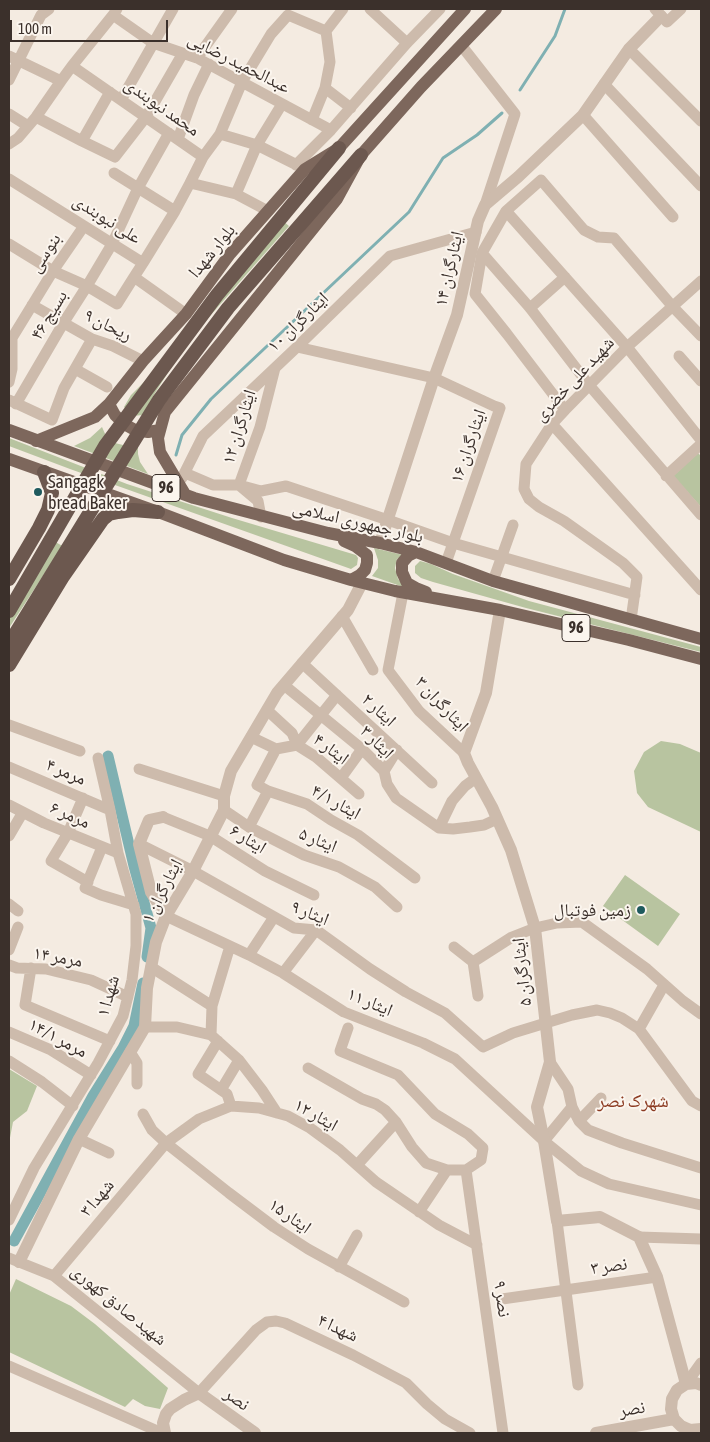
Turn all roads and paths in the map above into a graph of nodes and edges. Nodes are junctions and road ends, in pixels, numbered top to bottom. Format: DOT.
graph roads {
  1 [pos="173,9"];
  2 [pos="232,9"];
  3 [pos="343,9"];
  4 [pos="440,9"];
  5 [pos="465,9"];
  6 [pos="496,9"];
  7 [pos="681,9"];
  8 [pos="374,10"];
  9 [pos="41,11"];
  10 [pos="115,12"];
  11 [pos="658,12"];
  12 [pos="326,31"];
  13 [pos="153,43"];
  14 [pos="406,43"];
  15 [pos="461,45"];
  16 [pos="629,48"];
  17 [pos="183,53"];
  18 [pos="13,58"];
  19 [pos="196,58"];
  20 [pos="209,64"];
  21 [pos="72,66"];
  22 [pos="9,80"];
  23 [pos="61,81"];
  24 [pos="242,82"];
  25 [pos="604,84"];
  26 [pos="325,88"];
  27 [pos="110,92"];
  28 [pos="121,100"];
  29 [pos="282,104"];
  30 [pos="351,108"];
  31 [pos="9,114"];
  32 [pos="583,115"];
  33 [pos="146,117"];
  34 [pos="312,120"];
  35 [pos="32,121"];
  36 [pos="701,121"];
  37 [pos="331,130"];
  38 [pos="220,134"];
  39 [pos="174,136"];
  40 [pos="82,141"];
  41 [pos="9,144"];
  42 [pos="257,145"];
  43 [pos="339,148"];
  44 [pos="361,155"];
  45 [pos="203,157"];
  46 [pos="301,167"];
  47 [pos="114,173"];
  48 [pos="9,179"];
  49 [pos="190,183"];
  50 [pos="701,186"];
  51 [pos="138,188"];
  52 [pos="236,194"];
  53 [pos="485,205"];
  54 [pos="175,211"];
  55 [pos="268,211"];
  56 [pos="506,211"];
  57 [pos="673,217"];
  58 [pos="84,226"];
  59 [pos="476,232"];
  60 [pos="9,244"];
  61 [pos="112,244"];
  62 [pos="482,253"];
  63 [pos="143,263"];
  64 [pos="53,271"];
  65 [pos="134,277"];
  66 [pos="565,277"];
  67 [pos="701,281"];
  68 [pos="87,286"];
  69 [pos="32,305"];
  70 [pos="673,306"];
  71 [pos="530,308"];
  72 [pos="186,314"];
  73 [pos="64,322"];
  74 [pos="701,336"];
  75 [pos="10,338"];
  76 [pos="92,339"];
  77 [pos="297,347"];
  78 [pos="627,347"];
  79 [pos="679,356"];
  80 [pos="143,361"];
  81 [pos="275,368"];
  82 [pos="75,369"];
  83 [pos="434,378"];
  84 [pos="701,381"];
  85 [pos="9,382"];
  86 [pos="589,385"];
  87 [pos="107,387"];
  88 [pos="12,402"];
  89 [pos="109,404"];
  90 [pos="564,410"];
  91 [pos="552,424"];
  92 [pos="9,430"];
  93 [pos="160,430"];
  94 [pos="701,440"];
  95 [pos="36,441"];
  96 [pos="701,444"];
  97 [pos="9,459"];
  98 [pos="44,472"];
  99 [pos="666,476"];
  100 [pos="183,484"];
  101 [pos="239,485"];
  102 [pos="158,512"];
  103 [pos="701,515"];
  104 [pos="261,516"];
  105 [pos="388,520"];
  106 [pos="513,526"];
  107 [pos="38,528"];
  108 [pos="328,533"];
  109 [pos="380,543"];
  110 [pos="453,543"];
  111 [pos="78,552"];
  112 [pos="416,552"];
  113 [pos="502,557"];
  114 [pos="446,563"];
  115 [pos="9,579"];
  116 [pos="492,581"];
  117 [pos="357,582"];
  118 [pos="701,590"];
  119 [pos="403,593"];
  120 [pos="636,595"];
  121 [pos="449,600"];
  122 [pos="500,610"];
  123 [pos="9,611"];
  124 [pos="342,616"];
  125 [pos="631,620"];
  126 [pos="701,639"];
  127 [pos="9,644"];
  128 [pos="701,659"];
  129 [pos="302,663"];
  130 [pos="9,665"];
  131 [pos="374,670"];
  132 [pos="284,685"];
  133 [pos="337,694"];
  134 [pos="267,710"];
  135 [pos="320,715"];
  136 [pos="9,725"];
  137 [pos="251,737"];
  138 [pos="297,745"];
  139 [pos="276,749"];
  140 [pos="362,749"];
  141 [pos="398,750"];
  142 [pos="80,751"];
  143 [pos="464,753"];
  144 [pos="98,758"];
  145 [pos="9,767"];
  146 [pos="139,769"];
  147 [pos="384,771"];
  148 [pos="341,778"];
  149 [pos="476,778"];
  150 [pos="432,783"];
  151 [pos="268,791"];
  152 [pos="359,794"];
  153 [pos="224,796"];
  154 [pos="83,798"];
  155 [pos="9,805"];
  156 [pos="110,810"];
  157 [pos="224,810"];
  158 [pos="23,812"];
  159 [pos="163,817"];
  160 [pos="497,819"];
  161 [pos="249,827"];
  162 [pos="439,828"];
  163 [pos="68,833"];
  164 [pos="9,836"];
  165 [pos="210,836"];
  166 [pos="139,844"];
  167 [pos="102,847"];
  168 [pos="118,854"];
  169 [pos="193,871"];
  170 [pos="415,878"];
  171 [pos="88,882"];
  172 [pos="314,895"];
  173 [pos="134,904"];
  174 [pos="396,907"];
  175 [pos="166,916"];
  176 [pos="274,917"];
  177 [pos="18,927"];
  178 [pos="535,928"];
  179 [pos="316,930"];
  180 [pos="230,946"];
  181 [pos="454,947"];
  182 [pos="9,950"];
  183 [pos="249,955"];
  184 [pos="472,962"];
  185 [pos="9,965"];
  186 [pos="151,967"];
  187 [pos="31,968"];
  188 [pos="283,973"];
  189 [pos="664,985"];
  190 [pos="478,996"];
  191 [pos="128,997"];
  192 [pos="212,1006"];
  193 [pos="701,1014"];
  194 [pos="546,1023"];
  195 [pos="145,1027"];
  196 [pos="348,1028"];
  197 [pos="638,1029"];
  198 [pos="9,1032"];
  199 [pos="214,1038"];
  200 [pos="110,1041"];
  201 [pos="130,1052"];
  202 [pos="239,1060"];
  203 [pos="9,1061"];
  204 [pos="550,1062"];
  205 [pos="308,1068"];
  206 [pos="91,1075"];
  207 [pos="137,1084"];
  208 [pos="221,1090"];
  209 [pos="600,1098"];
  210 [pos="73,1106"];
  211 [pos="231,1106"];
  212 [pos="701,1106"];
  213 [pos="572,1107"];
  214 [pos="277,1113"];
  215 [pos="143,1114"];
  216 [pos="580,1121"];
  217 [pos="396,1122"];
  218 [pos="79,1139"];
  219 [pos="544,1141"];
  220 [pos="166,1143"];
  221 [pos="109,1153"];
  222 [pos="357,1165"];
  223 [pos="700,1168"];
  224 [pos="447,1170"];
  225 [pos="466,1170"];
  226 [pos="701,1205"];
  227 [pos="419,1212"];
  228 [pos="9,1220"];
  229 [pos="557,1221"];
  230 [pos="356,1235"];
  231 [pos="639,1237"];
  232 [pos="701,1239"];
  233 [pos="477,1244"];
  234 [pos="14,1260"];
  235 [pos="339,1266"];
  236 [pos="54,1276"];
  237 [pos="657,1277"];
  238 [pos="566,1290"];
  239 [pos="502,1300"];
  240 [pos="404,1302"];
  241 [pos="701,1363"];
  242 [pos="9,1366"];
  243 [pos="686,1384"];
  244 [pos="578,1385"];
  245 [pos="701,1385"];
  246 [pos="199,1393"];
  247 [pos="674,1419"];
  248 [pos="694,1431"];
  249 [pos="164,1433"];
  250 [pos="255,1433"];
  251 [pos="470,1433"];
  252 [pos="504,1433"];
  253 [pos="596,1433"];
  1 -- 13 [label="street"];
  2 -- 19 [label="street"];
  3 -- 12 [label="street"];
  4 -- 14 [label="street"];
  5 -- 43 [label="main road, بلوار شهدا"];
  6 -- 15 [label="main road"];
  7 -- 11 [label="street"];
  8 -- 14 [label="street"];
  9 -- 18 [label="street"];
  10 -- 13 [label="street, عبدالحمید رضایی"];
  10 -- 21 [label="street"];
  11 -- 16 [label="street"];
  12 -- 24 [label="street"];
  12 -- 26 [label="street"];
  13 -- 17 [label="street, عبدالحمید رضایی"];
  13 -- 28 [label="street"];
  14 -- 30 [label="street"];
  15 -- 44 [label="main road"];
  15 -- 53 [label="street"];
  16 -- 25 [label="street"];
  16 -- 36 [label="street"];
  17 -- 19 [label="street, عبدالحمید رضایی"];
  17 -- 33 [label="street"];
  18 -- 22 [label="street"];
  18 -- 23 [label="street"];
  19 -- 20 [label="street, عبدالحمید رضایی"];
  20 -- 24 [label="street, عبدالحمید رضایی"];
  20 -- 39 [label="street, بسیج ۴۶"];
  21 -- 23 [label="street"];
  21 -- 27 [label="street, محمد نبوبندی"];
  23 -- 35 [label="street"];
  24 -- 29 [label="street, عبدالحمید رضایی"];
  24 -- 38 [label="street"];
  25 -- 32 [label="street"];
  25 -- 50 [label="street"];
  26 -- 30 [label="street"];
  26 -- 34 [label="street"];
  27 -- 28 [label="street, محمد نبوبندی"];
  27 -- 40 [label="street"];
  28 -- 33 [label="street, محمد نبوبندی"];
  29 -- 34 [label="street, عبدالحمید رضایی"];
  29 -- 42 [label="street"];
  30 -- 37 [label="street"];
  31 -- 35 [label="street"];
  32 -- 53 [label="street"];
  32 -- 57 [label="street"];
  33 -- 39 [label="street, محمد نبوبندی"];
  33 -- 40 [label="street"];
  34 -- 37 [label="street, عبدالحمید رضایی"];
  35 -- 40 [label="street"];
  35 -- 41 [label="street"];
  37 -- 46 [label="street"];
  38 -- 42 [label="street"];
  38 -- 45 [label="street"];
  39 -- 45 [label="street, محمد نبوبندی"];
  39 -- 51 [label="street, بسیج ۴۶"];
  42 -- 46 [label="street"];
  42 -- 52 [label="street"];
  43 -- 46 [label="main road, بلوار شهدا"];
  43 -- 123 [label="highway"];
  44 -- 93 [label="main road"];
  44 -- 127 [label="highway"];
  45 -- 49 [label="street, محمد نبوبندی"];
  46 -- 55 [label="main road, بلوار شهدا"];
  47 -- 51 [label="street"];
  48 -- 58 [label="street, علی نبوبندی"];
  49 -- 52 [label="street"];
  49 -- 54 [label="street, محمد نبوبندی"];
  51 -- 54 [label="street"];
  51 -- 61 [label="street, بسیج ۴۶"];
  52 -- 55 [label="street"];
  53 -- 59 [label="street, ایثارگران ۱۴"];
  54 -- 63 [label="street, محمد نبوبندی"];
  55 -- 72 [label="main road, بلوار شهدا"];
  56 -- 62 [label="street"];
  56 -- 66 [label="street"];
  56 -- 70 [label="street"];
  58 -- 61 [label="street, علی نبوبندی"];
  58 -- 64 [label="street, بنوسی"];
  59 -- 77 [label="street, ایثارگران ۱۰"];
  59 -- 83 [label="street, ایثارگران ۱۴"];
  60 -- 64 [label="street"];
  61 -- 63 [label="street, علی نبوبندی"];
  61 -- 68 [label="street, بسیج ۴۶"];
  62 -- 71 [label="street"];
  62 -- 90 [label="street"];
  63 -- 65 [label="street, علی نبوبندی"];
  64 -- 68 [label="street"];
  64 -- 69 [label="street, بنوسی"];
  65 -- 68 [label="street, علی نبوبندی"];
  65 -- 72 [label="street"];
  66 -- 71 [label="street"];
  66 -- 78 [label="street"];
  67 -- 70 [label="street, شهید علی خضری"];
  68 -- 73 [label="street, بسیج ۴۶"];
  69 -- 73 [label="street, ریحان ۹"];
  69 -- 75 [label="street, بنوسی"];
  70 -- 74 [label="street"];
  70 -- 78 [label="street, شهید علی خضری"];
  71 -- 86 [label="street"];
  72 -- 80 [label="main road, بلوار شهدا"];
  73 -- 76 [label="street, ریحان ۹"];
  73 -- 88 [label="street, بسیج ۴۶"];
  75 -- 85 [label="street, بنوسی"];
  76 -- 80 [label="street, ریحان ۹"];
  76 -- 82 [label="street"];
  77 -- 81 [label="street, ایثارگران ۱۰"];
  77 -- 83 [label="street"];
  78 -- 86 [label="street, شهید علی خضری"];
  78 -- 94 [label="street"];
  79 -- 84 [label="street"];
  80 -- 89 [label="main road, بلوار شهدا"];
  81 -- 100 [label="street, ایثارگران ۱۰"];
  81 -- 101 [label="street, ایثارگران ۱۲"];
  82 -- 87 [label="street"];
  82 -- 88 [label="street"];
  83 -- 105 [label="street, ایثارگران ۱۴"];
  83 -- 110 [label="street, ایثارگران ۱۶"];
  86 -- 90 [label="street, شهید علی خضری"];
  86 -- 99 [label="street"];
  89 -- 93 [label="main road"];
  89 -- 95 [label="main road, بلوار شهدا"];
  90 -- 91 [label="street, شهید علی خضری"];
  91 -- 118 [label="street"];
  91 -- 120 [label="street, شهید علی خضری"];
  92 -- 95 [label="main road, بلوار جمهوری اسلامی / 96"];
  93 -- 100 [label="main road"];
  95 -- 100 [label="main road, بلوار جمهوری اسلامی / 96"];
  96 -- 99 [label="street"];
  97 -- 98 [label="main road"];
  98 -- 102 [label="main road"];
  98 -- 107 [label="highway"];
  99 -- 103 [label="street"];
  100 -- 101 [label="street"];
  100 -- 104 [label="main road, بلوار جمهوری اسلامی / 96"];
  101 -- 104 [label="street, ایثارگران ۱۲"];
  101 -- 105 [label="street"];
  102 -- 111 [label="highway, 96"];
  102 -- 117 [label="main road, 96"];
  104 -- 108 [label="main road, بلوار جمهوری اسلامی / 96"];
  105 -- 109 [label="street, ایثارگران ۱۴"];
  105 -- 110 [label="street"];
  106 -- 113 [label="street"];
  107 -- 111 [label="highway"];
  107 -- 115 [label="highway"];
  108 -- 109 [label="main road, بلوار جمهوری اسلامی / 96"];
  108 -- 117 [label="main road"];
  109 -- 112 [label="main road, بلوار جمهوری اسلامی / 96"];
  110 -- 113 [label="street"];
  110 -- 114 [label="street, ایثارگران ۱۶"];
  111 -- 130 [label="highway, 96"];
  112 -- 114 [label="main road, بلوار جمهوری اسلامی / 96"];
  112 -- 121 [label="main road"];
  113 -- 116 [label="street"];
  113 -- 120 [label="street"];
  114 -- 116 [label="main road, بلوار جمهوری اسلامی / 96"];
  116 -- 125 [label="main road, بلوار جمهوری اسلامی / 96"];
  117 -- 119 [label="main road, 96"];
  117 -- 124 [label="street, ایثارگران ۱"];
  119 -- 121 [label="main road, 96"];
  119 -- 143 [label="street, ایثارگران ۳"];
  120 -- 125 [label="street, شهید علی خضری"];
  121 -- 122 [label="main road, 96"];
  122 -- 128 [label="main road, 96"];
  122 -- 143 [label="street"];
  124 -- 129 [label="street, ایثارگران ۱"];
  124 -- 131 [label="street"];
  125 -- 126 [label="main road, بلوار جمهوری اسلامی / 96"];
  129 -- 132 [label="street, ایثارگران ۱"];
  129 -- 133 [label="street, ایثار ۲"];
  132 -- 134 [label="street, ایثارگران ۱"];
  132 -- 135 [label="street, ایثار ۳"];
  133 -- 135 [label="street"];
  133 -- 141 [label="street, ایثار ۲"];
  134 -- 137 [label="street, ایثارگران ۱"];
  134 -- 138 [label="street"];
  135 -- 138 [label="street"];
  135 -- 140 [label="street, ایثار ۳"];
  136 -- 142 [label="street"];
  137 -- 139 [label="street"];
  137 -- 153 [label="street, ایثارگران ۱"];
  138 -- 139 [label="street, ایثار ۴"];
  138 -- 148 [label="street, ایثار ۴"];
  139 -- 151 [label="street"];
  140 -- 147 [label="street, ایثار ۳"];
  140 -- 148 [label="street"];
  141 -- 147 [label="street"];
  141 -- 150 [label="street, ایثار ۲"];
  143 -- 149 [label="street, ایثارگران ۵"];
  144 -- 156 [label="street, شهدا ۱"];
  145 -- 154 [label="street, مرمر ۴"];
  146 -- 153 [label="street"];
  147 -- 162 [label="street, ایثار ۳"];
  148 -- 152 [label="street, ایثار ۴"];
  149 -- 160 [label="street, ایثارگران ۵"];
  149 -- 162 [label="street"];
  151 -- 161 [label="street"];
  151 -- 170 [label="street, ایثار ۴/۱"];
  153 -- 157 [label="street, ایثارگران ۱"];
  154 -- 156 [label="street, مرمر ۴"];
  154 -- 163 [label="street"];
  155 -- 158 [label="street, مرمر ۶"];
  156 -- 168 [label="street, شهدا ۱"];
  157 -- 161 [label="street, ایثار ۵"];
  157 -- 165 [label="street, ایثارگران ۱"];
  158 -- 163 [label="street, مرمر ۶"];
  158 -- 164 [label="street"];
  159 -- 165 [label="street, ایثار ۶"];
  159 -- 166 [label="street"];
  160 -- 162 [label="street"];
  160 -- 178 [label="street, ایثارگران ۵"];
  161 -- 174 [label="street, ایثار ۵"];
  163 -- 167 [label="street, مرمر ۶"];
  163 -- 171 [label="street"];
  165 -- 169 [label="street, ایثارگران ۱"];
  165 -- 172 [label="street, ایثار ۶"];
  166 -- 169 [label="street, ایثار ۹"];
  166 -- 175 [label="street"];
  167 -- 168 [label="street, مرمر ۶"];
  167 -- 171 [label="street"];
  168 -- 173 [label="street, شهدا ۱"];
  169 -- 175 [label="street, ایثارگران ۱"];
  169 -- 176 [label="street, ایثار ۹"];
  171 -- 173 [label="street"];
  173 -- 191 [label="street, شهدا ۱"];
  175 -- 180 [label="street, ایثار ۱۱"];
  175 -- 186 [label="street, ایثارگران ۱"];
  176 -- 179 [label="street, ایثار ۹"];
  176 -- 183 [label="street"];
  177 -- 182 [label="street"];
  178 -- 184 [label="street"];
  178 -- 189 [label="street"];
  178 -- 194 [label="street, ایثارگران ۵"];
  179 -- 188 [label="street"];
  179 -- 194 [label="street, ایثار ۹"];
  180 -- 183 [label="street, ایثار ۱۱"];
  180 -- 192 [label="street"];
  181 -- 184 [label="street"];
  183 -- 188 [label="street, ایثار ۱۱"];
  184 -- 190 [label="street"];
  185 -- 187 [label="street, مرمر ۱۴"];
  186 -- 192 [label="street"];
  186 -- 195 [label="street, ایثارگران ۱"];
  187 -- 191 [label="street, مرمر ۱۴"];
  187 -- 200 [label="street"];
  188 -- 219 [label="street, ایثار ۱۱"];
  189 -- 193 [label="street"];
  189 -- 197 [label="street"];
  191 -- 200 [label="street, شهدا ۱"];
  192 -- 199 [label="street"];
  194 -- 197 [label="street"];
  194 -- 204 [label="street, ایثارگران ۵"];
  195 -- 199 [label="street, ایثار ۱۲"];
  195 -- 201 [label="street, ایثارگران ۱"];
  196 -- 225 [label="street"];
  197 -- 212 [label="street"];
  198 -- 206 [label="street, مرمر ۱۴/۱"];
  199 -- 202 [label="street, ایثار ۱۲"];
  199 -- 208 [label="street"];
  200 -- 206 [label="street, شهدا ۱"];
  201 -- 207 [label="street"];
  201 -- 218 [label="street, ایثارگران ۱"];
  202 -- 208 [label="street"];
  202 -- 214 [label="street, ایثار ۱۲"];
  203 -- 210 [label="street"];
  204 -- 213 [label="street, ایثارگران ۵"];
  204 -- 219 [label="street"];
  205 -- 217 [label="street"];
  206 -- 210 [label="street, شهدا ۱"];
  208 -- 211 [label="street"];
  209 -- 216 [label="street"];
  210 -- 228 [label="street, شهدا ۱"];
  211 -- 214 [label="street"];
  211 -- 220 [label="street, شهدا ۳"];
  213 -- 216 [label="street, ایثارگران ۵"];
  213 -- 219 [label="street"];
  214 -- 222 [label="street, ایثار ۱۲"];
  215 -- 220 [label="street, ایثار ۱۵"];
  216 -- 223 [label="street, ایثارگران ۵"];
  217 -- 222 [label="street"];
  217 -- 224 [label="street"];
  218 -- 221 [label="street"];
  218 -- 234 [label="street, ایثارگران ۱"];
  219 -- 226 [label="street, ایثار ۱۱"];
  219 -- 229 [label="street"];
  220 -- 235 [label="street, ایثار ۱۵"];
  220 -- 236 [label="street, شهدا ۳"];
  222 -- 227 [label="street, ایثار ۱۲"];
  224 -- 225 [label="street"];
  224 -- 227 [label="street"];
  225 -- 233 [label="street, نصر ۹"];
  227 -- 233 [label="street, ایثار ۱۲"];
  229 -- 231 [label="street"];
  229 -- 238 [label="street"];
  230 -- 235 [label="street"];
  231 -- 232 [label="street"];
  231 -- 237 [label="street"];
  233 -- 252 [label="street, نصر ۹"];
  234 -- 236 [label="street, شهید صادق کهوری"];
  235 -- 240 [label="street, ایثار ۱۵"];
  236 -- 246 [label="street, شهید صادق کهوری"];
  237 -- 238 [label="street, نصر ۳"];
  237 -- 243 [label="street"];
  238 -- 239 [label="street, نصر ۳"];
  238 -- 244 [label="street"];
  241 -- 243 [label="street"];
  242 -- 249 [label="street"];
  243 -- 245 [label="street"];
  243 -- 247 [label="street, نصر"];
  246 -- 249 [label="street"];
  246 -- 250 [label="street, نصر"];
  246 -- 251 [label="street, شهدا ۴"];
  247 -- 248 [label="street"];
  247 -- 253 [label="street, نصر"];
}
